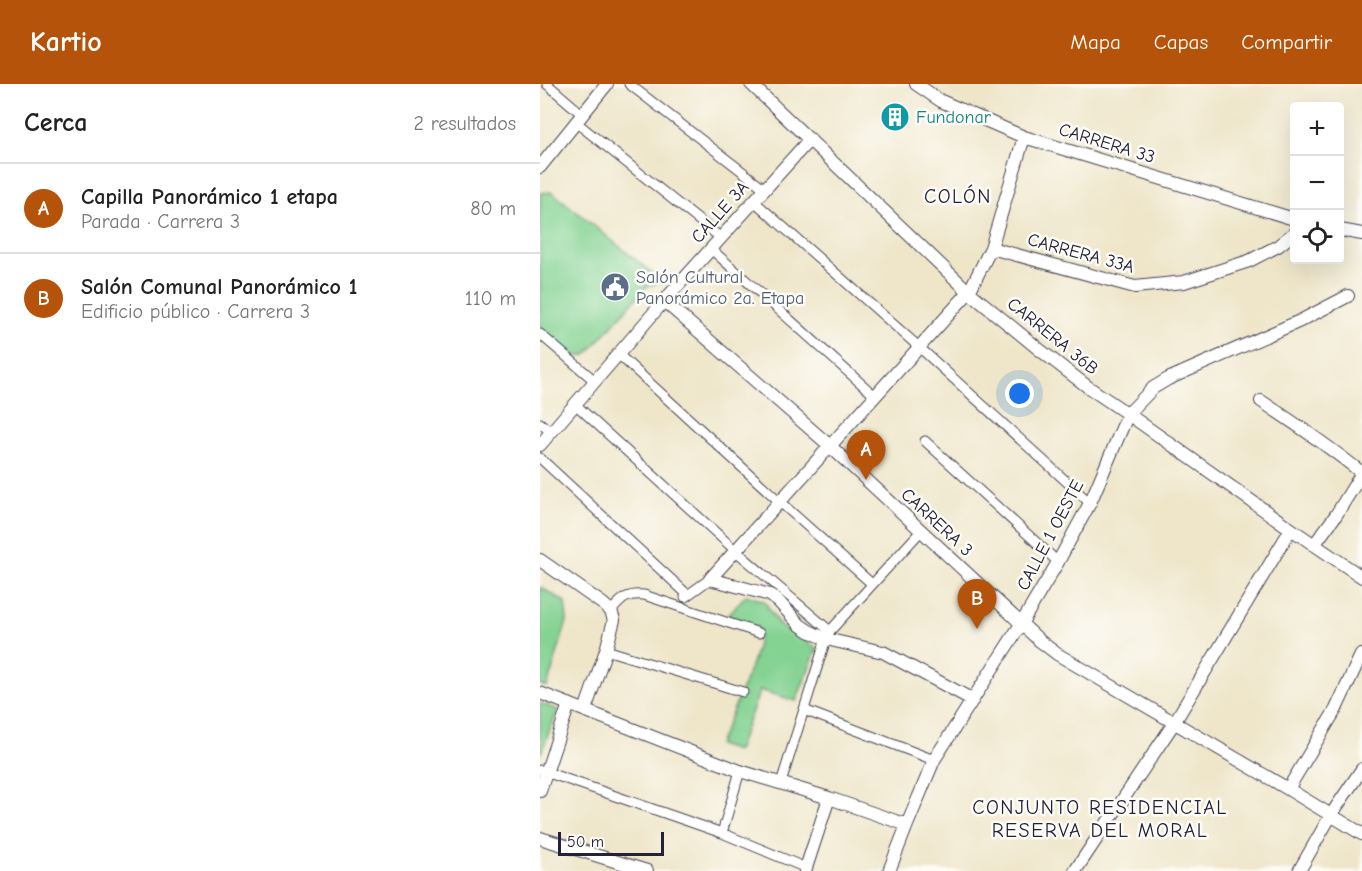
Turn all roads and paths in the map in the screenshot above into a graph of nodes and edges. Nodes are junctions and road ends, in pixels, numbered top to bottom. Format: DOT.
graph roads {
  1 [pos="547,84"];
  2 [pos="607,84"];
  3 [pos="629,84"];
  4 [pos="752,84"];
  5 [pos="916,84"];
  6 [pos="580,119"];
  7 [pos="1024,136"];
  8 [pos="810,139"];
  9 [pos="540,167"];
  10 [pos="765,189"];
  11 [pos="754,201"];
  12 [pos="1290,218"];
  13 [pos="1344,231"];
  14 [pos="1362,234"];
  15 [pos="1290,236"];
  16 [pos="721,238"];
  17 [pos="991,248"];
  18 [pos="711,249"];
  19 [pos="969,292"];
  20 [pos="1348,297"];
  21 [pos="664,301"];
  22 [pos="540,334"];
  23 [pos="919,347"];
  24 [pos="618,354"];
  25 [pos="595,381"];
  26 [pos="875,396"];
  27 [pos="1261,401"];
  28 [pos="575,404"];
  29 [pos="1128,414"];
  30 [pos="540,423"];
  31 [pos="551,432"];
  32 [pos="925,441"];
  33 [pos="540,445"];
  34 [pos="830,446"];
  35 [pos="540,458"];
  36 [pos="1362,473"];
  37 [pos="780,502"];
  38 [pos="1090,503"];
  39 [pos="1291,529"];
  40 [pos="920,532"];
  41 [pos="1314,545"];
  42 [pos="736,551"];
  43 [pos="540,560"];
  44 [pos="1058,562"];
  45 [pos="1362,577"];
  46 [pos="710,579"];
  47 [pos="872,584"];
  48 [pos="688,595"];
  49 [pos="675,605"];
  50 [pos="611,611"];
  51 [pos="1021,624"];
  52 [pos="759,633"];
  53 [pos="828,635"];
  54 [pos="606,650"];
  55 [pos="1361,655"];
  56 [pos="743,692"];
  57 [pos="540,693"];
  58 [pos="973,700"];
  59 [pos="569,704"];
  60 [pos="585,710"];
  61 [pos="804,710"];
  62 [pos="1174,723"];
  63 [pos="934,760"];
  64 [pos="1362,769"];
  65 [pos="543,771"];
  66 [pos="740,771"];
  67 [pos="781,783"];
  68 [pos="1288,789"];
  69 [pos="540,791"];
  70 [pos="829,798"];
  71 [pos="1331,815"];
  72 [pos="907,825"];
  73 [pos="722,833"];
  74 [pos="1362,834"];
  75 [pos="540,838"];
  76 [pos="805,869"];
  77 [pos="647,871"];
  78 [pos="889,871"];
  79 [pos="1075,871"];
  80 [pos="1299,871"];
  1 -- 6 [label="street"];
  2 -- 6 [label="street"];
  3 -- 10 [label="street"];
  4 -- 8 [label="street, CARRERA 36B"];
  5 -- 7 [label="street, CARRERA 33"];
  6 -- 9 [label="street"];
  6 -- 16 [label="street"];
  7 -- 12 [label="street, CARRERA 33"];
  7 -- 17 [label="street"];
  8 -- 10 [label="street, CALLE 3A"];
  8 -- 19 [label="street, CARRERA 36B"];
  10 -- 11 [label="street, CALLE 3A"];
  11 -- 16 [label="street, CALLE 3A"];
  11 -- 23 [label="street"];
  13 -- 14 [label="street"];
  15 -- 17 [label="street, CARRERA 33A"];
  16 -- 18 [label="street, CALLE 3A"];
  17 -- 19 [label="street"];
  18 -- 21 [label="street, CALLE 3A"];
  18 -- 26 [label="street"];
  19 -- 23 [label="street"];
  19 -- 29 [label="street, CARRERA 36B"];
  20 -- 29 [label="street"];
  21 -- 24 [label="street, CALLE 3A"];
  21 -- 34 [label="street, CARRERA 3"];
  22 -- 25 [label="street"];
  23 -- 26 [label="street"];
  23 -- 38 [label="street"];
  24 -- 25 [label="street, CALLE 3A"];
  24 -- 37 [label="street"];
  25 -- 28 [label="street, CALLE 3A"];
  26 -- 34 [label="street"];
  27 -- 36 [label="street"];
  28 -- 31 [label="street, CALLE 3A"];
  28 -- 42 [label="street"];
  29 -- 38 [label="street, CALLE 1 OESTE"];
  29 -- 39 [label="street, CARRERA 36B"];
  30 -- 31 [label="street"];
  31 -- 33 [label="street, CALLE 3A"];
  32 -- 44 [label="street"];
  34 -- 37 [label="street"];
  34 -- 40 [label="street, CARRERA 3"];
  35 -- 48 [label="street"];
  36 -- 41 [label="street"];
  37 -- 42 [label="street"];
  37 -- 47 [label="street"];
  38 -- 44 [label="street, CALLE 1 OESTE"];
  39 -- 41 [label="street, CARRERA 36B"];
  39 -- 62 [label="street"];
  40 -- 47 [label="street"];
  40 -- 51 [label="street, CARRERA 3"];
  41 -- 45 [label="street, CARRERA 36B"];
  42 -- 46 [label="street"];
  42 -- 53 [label="street"];
  43 -- 50 [label="street"];
  44 -- 51 [label="street, CALLE 1 OESTE"];
  46 -- 48 [label="street"];
  46 -- 53 [label="street"];
  47 -- 53 [label="street"];
  48 -- 49 [label="street"];
  49 -- 50 [label="street"];
  49 -- 52 [label="street"];
  50 -- 54 [label="street"];
  51 -- 58 [label="street, CALLE 1 OESTE"];
  51 -- 62 [label="street, CARRERA 3"];
  53 -- 58 [label="street"];
  53 -- 61 [label="street"];
  54 -- 56 [label="street"];
  54 -- 60 [label="street"];
  55 -- 68 [label="street"];
  57 -- 59 [label="street"];
  58 -- 63 [label="street, CALLE 1 OESTE"];
  59 -- 60 [label="street"];
  59 -- 65 [label="street"];
  60 -- 66 [label="street"];
  61 -- 63 [label="street"];
  61 -- 67 [label="street"];
  62 -- 68 [label="street, CARRERA 3"];
  62 -- 79 [label="street"];
  63 -- 72 [label="street, CALLE 1 OESTE"];
  64 -- 71 [label="street"];
  65 -- 69 [label="street"];
  65 -- 73 [label="street"];
  66 -- 67 [label="street"];
  66 -- 73 [label="street"];
  67 -- 70 [label="street"];
  68 -- 71 [label="street, CARRERA 3"];
  70 -- 72 [label="street"];
  70 -- 76 [label="street"];
  71 -- 74 [label="street, CARRERA 3"];
  71 -- 80 [label="street"];
  72 -- 78 [label="street, CALLE 1 OESTE"];
  73 -- 76 [label="street"];
  75 -- 77 [label="street"];
}
